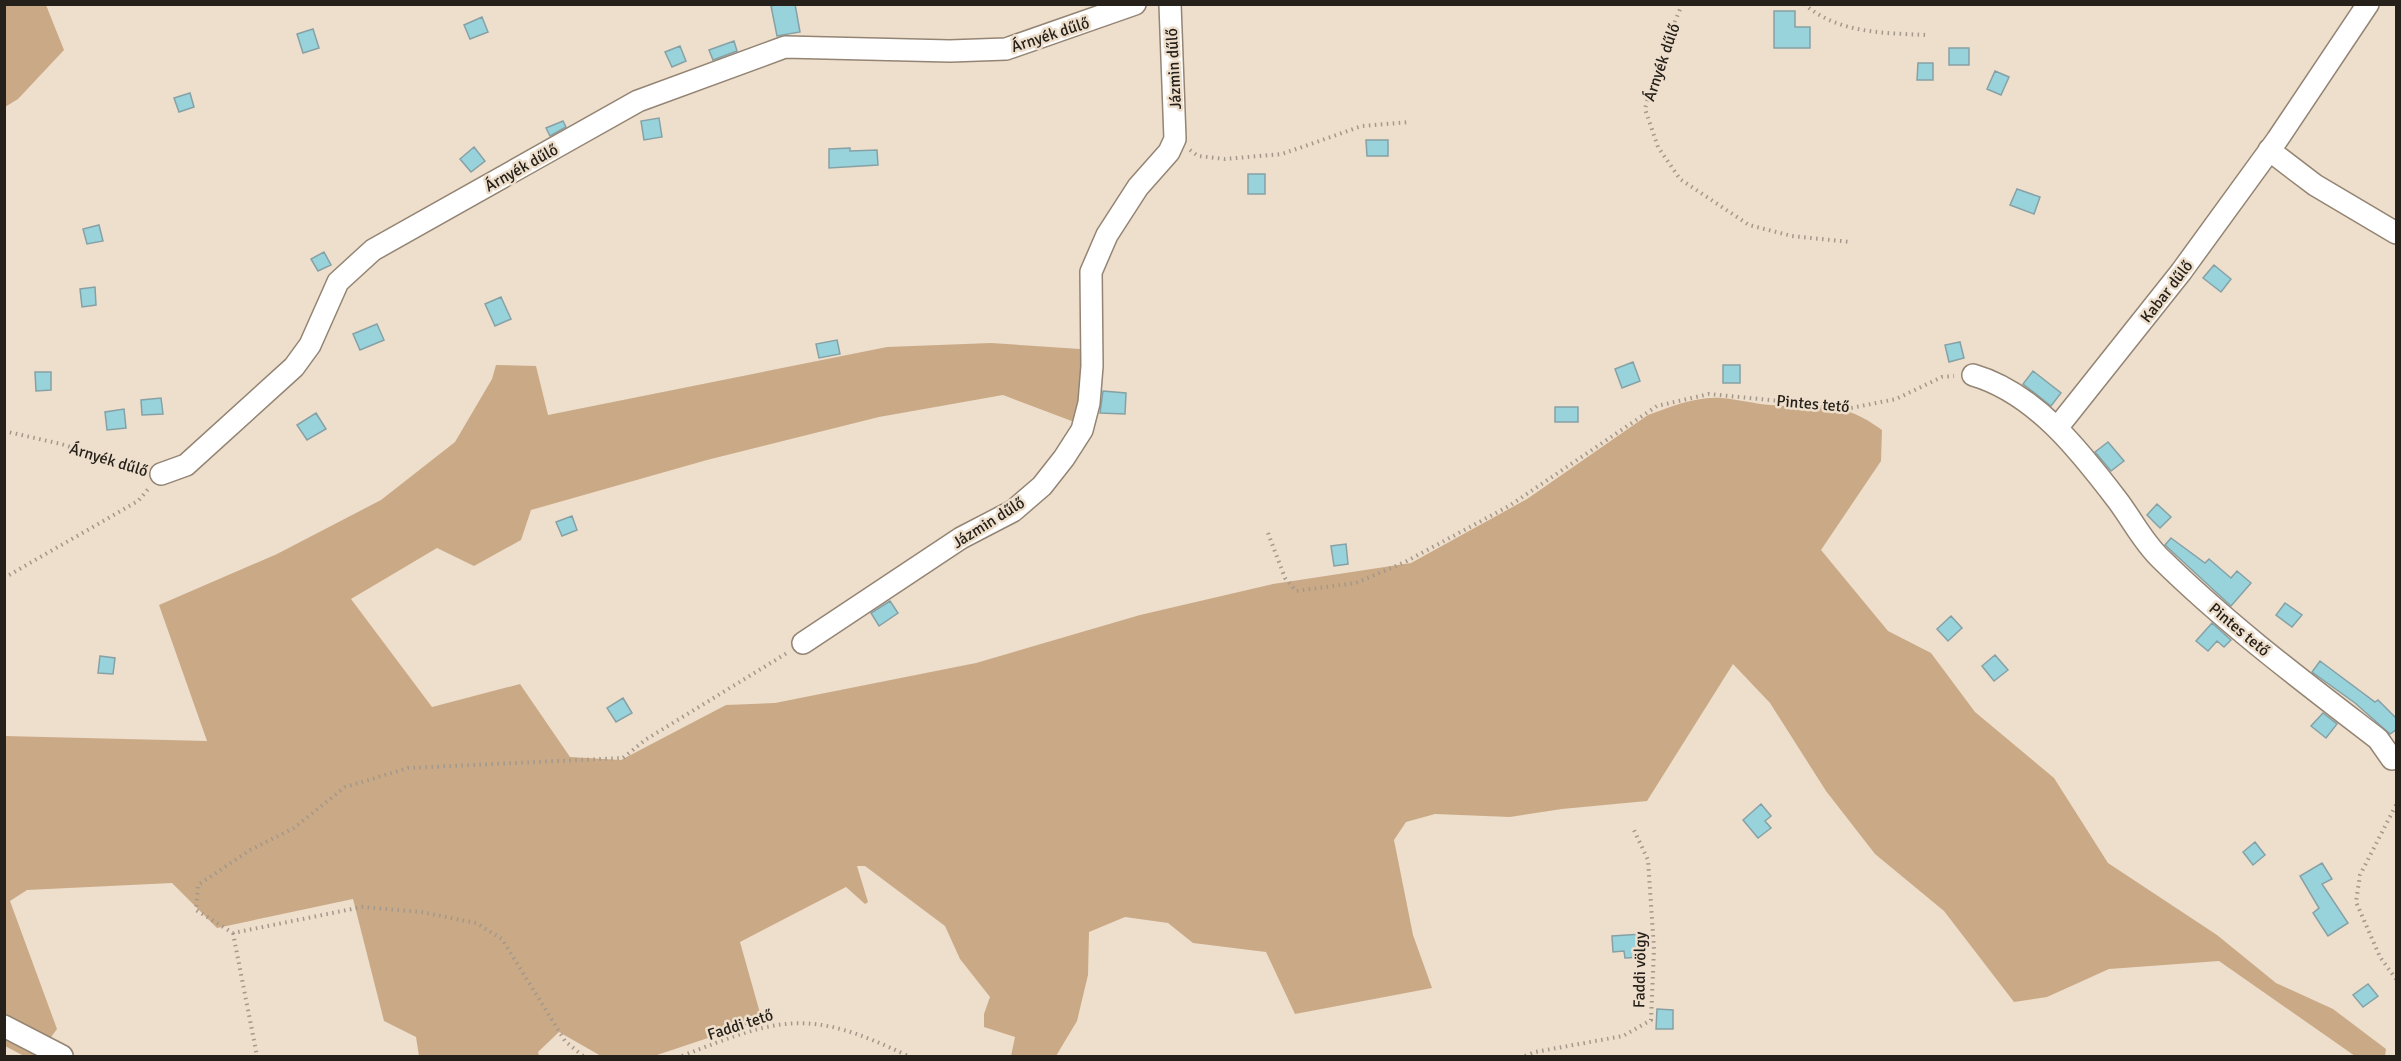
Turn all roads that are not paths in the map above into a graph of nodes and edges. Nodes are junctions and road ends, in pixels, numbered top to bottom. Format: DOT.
graph roads {
  1 [pos="1135,4"];
  2 [pos="1170,4"];
  3 [pos="2368,4"];
  4 [pos="2269,150"];
  5 [pos="2397,233"];
  6 [pos="1973,375"];
  7 [pos="2057,428"];
  8 [pos="160,474"];
  9 [pos="803,643"];
  10 [pos="2392,759"];
  11 [pos="4,1026"];
  12 [pos="62,1056"];
  1 -- 8 [label="street, Árnyék dűlő"];
  2 -- 9 [label="street, Jázmin dűlő"];
  3 -- 4 [label="street, Kabar dűlő"];
  4 -- 5 [label="street"];
  4 -- 7 [label="street, Kabar dűlő"];
  6 -- 7 [label="street, Pintes tető"];
  7 -- 10 [label="street, Pintes tető"];
  11 -- 12 [label="street"];
}
